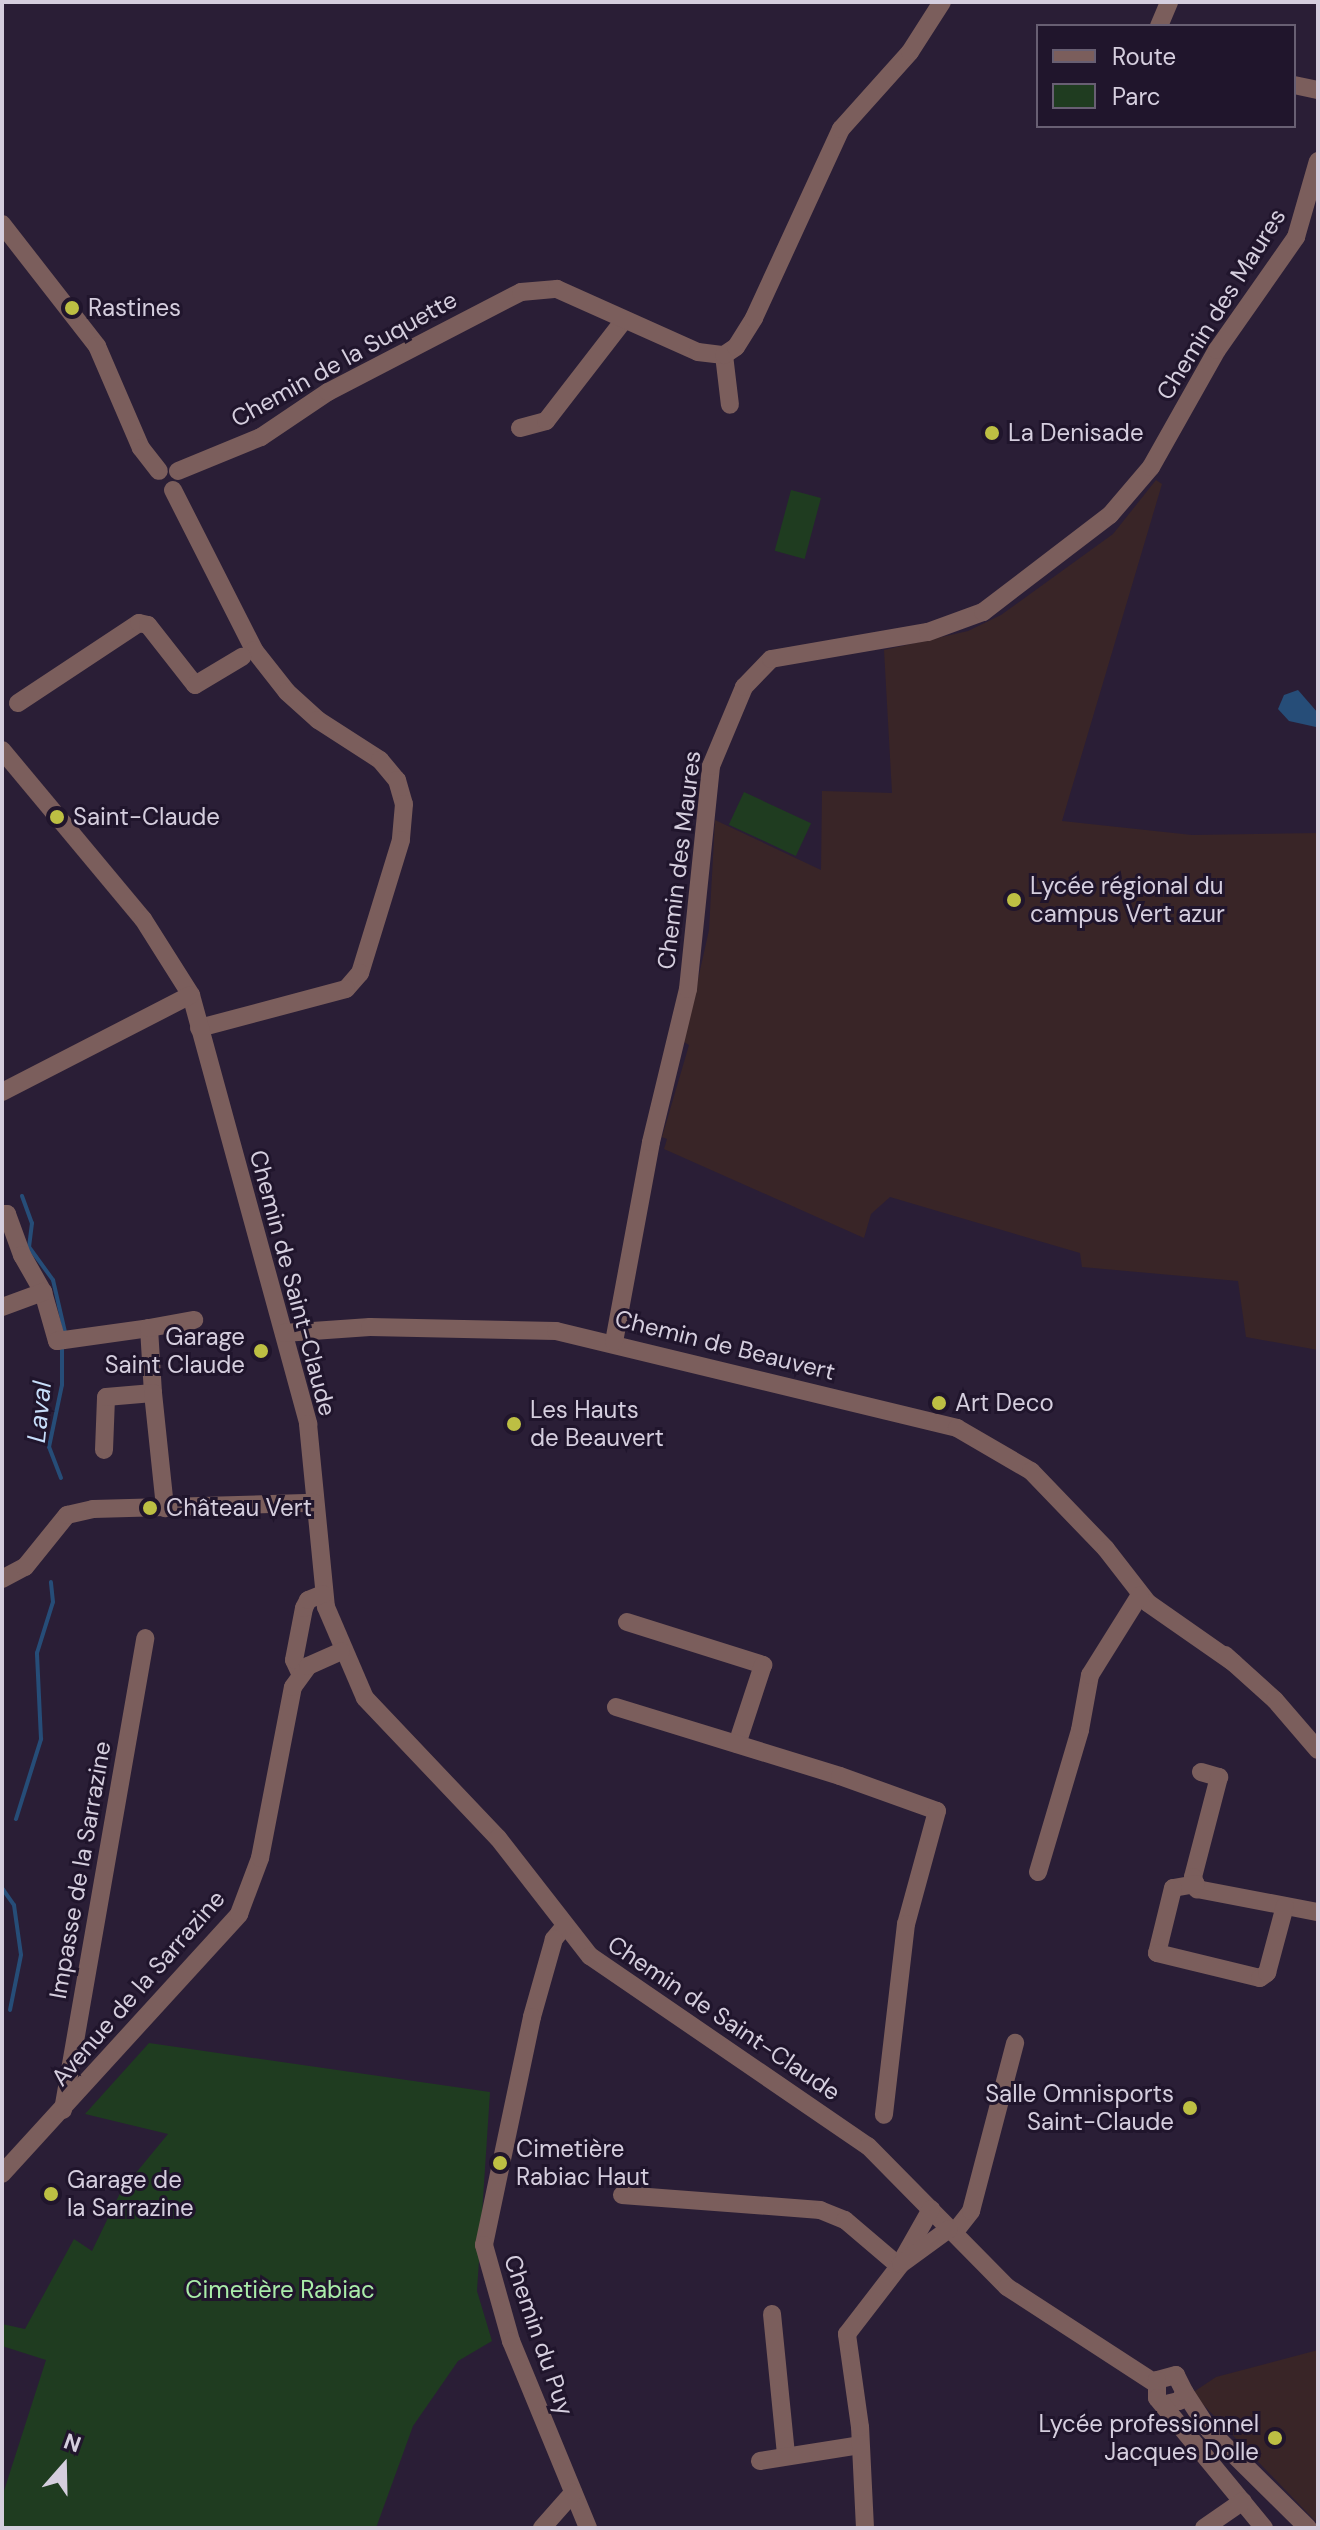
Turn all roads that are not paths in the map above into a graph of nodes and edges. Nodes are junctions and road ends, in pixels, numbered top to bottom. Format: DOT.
graph roads {
  1 [pos="942,2"];
  2 [pos="1169,2"];
  3 [pos="1160,24"];
  4 [pos="1296,85"];
  5 [pos="1318,90"];
  6 [pos="1318,161"];
  7 [pos="2,224"];
  8 [pos="624,320"];
  9 [pos="724,355"];
  10 [pos="730,405"];
  11 [pos="520,428"];
  12 [pos="159,471"];
  13 [pos="178,471"];
  14 [pos="173,490"];
  15 [pos="242,657"];
  16 [pos="18,703"];
  17 [pos="2,750"];
  18 [pos="191,995"];
  19 [pos="199,1028"];
  20 [pos="2,1092"];
  21 [pos="2,1214"];
  22 [pos="43,1292"];
  23 [pos="2,1307"];
  24 [pos="194,1320"];
  25 [pos="149,1328"];
  26 [pos="284,1333"];
  27 [pos="614,1342"];
  28 [pos="153,1393"];
  29 [pos="104,1450"];
  30 [pos="314,1503"];
  31 [pos="165,1508"];
  32 [pos="1106,1549"];
  33 [pos="2,1579"];
  34 [pos="323,1594"];
  35 [pos="1140,1595"];
  36 [pos="627,1622"];
  37 [pos="145,1638"];
  38 [pos="341,1651"];
  39 [pos="1234,1663"];
  40 [pos="300,1673"];
  41 [pos="616,1707"];
  42 [pos="737,1744"];
  43 [pos="1318,1750"];
  44 [pos="1201,1772"];
  45 [pos="1038,1872"];
  46 [pos="1196,1884"];
  47 [pos="1285,1906"];
  48 [pos="1318,1912"];
  49 [pos="564,1927"];
  50 [pos="576,1942"];
  51 [pos="549,1966"];
  52 [pos="1015,2043"];
  53 [pos="63,2110"];
  54 [pos="884,2115"];
  55 [pos="2,2174"];
  56 [pos="622,2195"];
  57 [pos="931,2209"];
  58 [pos="951,2231"];
  59 [pos="900,2265"];
  60 [pos="772,2314"];
  61 [pos="1155,2383"];
  62 [pos="1185,2393"];
  63 [pos="1166,2404"];
  64 [pos="860,2445"];
  65 [pos="786,2454"];
  66 [pos="760,2461"];
  67 [pos="573,2493"];
  68 [pos="1243,2501"];
  69 [pos="542,2528"];
  70 [pos="588,2528"];
  71 [pos="865,2528"];
  72 [pos="1204,2528"];
  73 [pos="1264,2528"];
  74 [pos="1308,2528"];
  1 -- 9 [label="street"];
  2 -- 3 [label="street"];
  4 -- 5 [label="street"];
  6 -- 27 [label="street, Chemin des Maures"];
  7 -- 12 [label="street"];
  8 -- 9 [label="street, Chemin de la Suquette"];
  8 -- 11 [label="street"];
  8 -- 13 [label="street, Chemin de la Suquette"];
  9 -- 10 [label="street"];
  12 -- 13 [label="street"];
  12 -- 14 [label="street"];
  13 -- 14 [label="street"];
  14 -- 19 [label="street"];
  15 -- 16 [label="street"];
  17 -- 18 [label="street, Chemin de Saint-Claude"];
  18 -- 19 [label="street, Chemin de Saint-Claude"];
  18 -- 20 [label="street"];
  19 -- 26 [label="street, Chemin de Saint-Claude"];
  21 -- 22 [label="street"];
  22 -- 23 [label="street"];
  22 -- 25 [label="street"];
  24 -- 25 [label="street"];
  25 -- 28 [label="street"];
  26 -- 27 [label="street, Chemin de Beauvert"];
  26 -- 30 [label="street, Chemin de Saint-Claude"];
  27 -- 32 [label="street, Chemin de Beauvert"];
  28 -- 29 [label="street"];
  28 -- 31 [label="street"];
  30 -- 31 [label="street"];
  30 -- 34 [label="street, Chemin de Saint-Claude"];
  31 -- 33 [label="street"];
  32 -- 35 [label="street, Chemin de Beauvert"];
  32 -- 39 [label="street, Chemin de Beauvert"];
  34 -- 38 [label="street, Chemin de Saint-Claude"];
  34 -- 40 [label="street, Avenue de la Sarrazine"];
  35 -- 39 [label="street, Chemin de Beauvert"];
  35 -- 45 [label="street"];
  36 -- 42 [label="street"];
  37 -- 53 [label="street, Impasse de la Sarrazine"];
  38 -- 40 [label="street"];
  38 -- 49 [label="street, Chemin de Saint-Claude"];
  39 -- 43 [label="street, Chemin de Beauvert"];
  40 -- 53 [label="street, Avenue de la Sarrazine"];
  41 -- 42 [label="street"];
  42 -- 54 [label="street"];
  44 -- 46 [label="street"];
  46 -- 47 [label="street"];
  46 -- 47 [label="street"];
  47 -- 48 [label="street"];
  49 -- 50 [label="street, Chemin de Saint-Claude"];
  49 -- 51 [label="street, Chemin du Puy"];
  50 -- 51 [label="street, Chemin du Puy"];
  50 -- 57 [label="street, Chemin de Saint-Claude"];
  51 -- 67 [label="street, Chemin du Puy"];
  52 -- 58 [label="street"];
  53 -- 55 [label="street, Avenue de la Sarrazine"];
  56 -- 59 [label="street"];
  57 -- 58 [label="street, Chemin de Saint-Claude"];
  57 -- 59 [label="street"];
  58 -- 59 [label="street"];
  58 -- 61 [label="street, Chemin de Saint-Claude"];
  59 -- 64 [label="street"];
  60 -- 65 [label="street"];
  61 -- 62 [label="street"];
  61 -- 63 [label="street"];
  62 -- 63 [label="street"];
  62 -- 74 [label="street"];
  63 -- 68 [label="street"];
  64 -- 65 [label="street"];
  64 -- 71 [label="street"];
  65 -- 66 [label="street"];
  67 -- 69 [label="street"];
  67 -- 70 [label="street, Chemin du Puy"];
  68 -- 72 [label="street"];
  68 -- 73 [label="street"];
}
